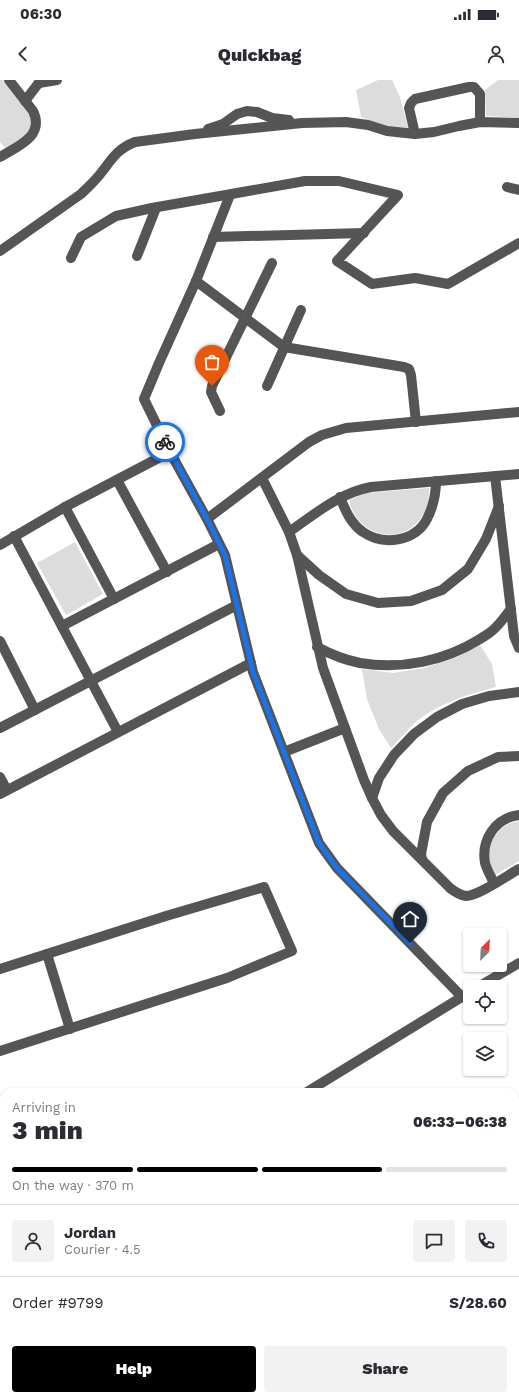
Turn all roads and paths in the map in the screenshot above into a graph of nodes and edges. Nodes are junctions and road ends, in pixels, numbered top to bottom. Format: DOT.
graph roads {
  1 [pos="9,80"];
  2 [pos="57,80"];
  3 [pos="40,82"];
  4 [pos="25,100"];
  5 [pos="480,122"];
  6 [pos="302,123"];
  7 [pos="519,123"];
  8 [pos="195,134"];
  9 [pos="415,134"];
  10 [pos="1,154"];
  11 [pos="507,187"];
  12 [pos="519,190"];
  13 [pos="230,195"];
  14 [pos="156,208"];
  15 [pos="364,233"];
  16 [pos="213,237"];
  17 [pos="519,243"];
  18 [pos="0,251"];
  19 [pos="137,256"];
  20 [pos="71,258"];
  21 [pos="272,263"];
  22 [pos="196,281"];
  23 [pos="301,310"];
  24 [pos="245,318"];
  25 [pos="284,347"];
  26 [pos="267,386"];
  27 [pos="220,411"];
  28 [pos="519,412"];
  29 [pos="416,422"];
  30 [pos="170,452"];
  31 [pos="519,474"];
  32 [pos="495,476"];
  33 [pos="262,478"];
  34 [pos="117,480"];
  35 [pos="436,481"];
  36 [pos="340,497"];
  37 [pos="499,506"];
  38 [pos="65,507"];
  39 [pos="207,519"];
  40 [pos="289,532"];
  41 [pos="14,536"];
  42 [pos="219,544"];
  43 [pos="0,545"];
  44 [pos="296,555"];
  45 [pos="167,572"];
  46 [pos="114,599"];
  47 [pos="237,605"];
  48 [pos="511,610"];
  49 [pos="62,626"];
  50 [pos="0,641"];
  51 [pos="317,647"];
  52 [pos="519,648"];
  53 [pos="251,663"];
  54 [pos="91,681"];
  55 [pos="519,692"];
  56 [pos="35,710"];
  57 [pos="0,728"];
  58 [pos="345,728"];
  59 [pos="118,732"];
  60 [pos="284,752"];
  61 [pos="519,756"];
  62 [pos="0,778"];
  63 [pos="3,792"];
  64 [pos="372,798"];
  65 [pos="519,815"];
  66 [pos="422,859"];
  67 [pos="519,869"];
  68 [pos="494,883"];
  69 [pos="47,954"];
  70 [pos="519,963"];
  71 [pos="0,969"];
  72 [pos="490,980"];
  73 [pos="463,991"];
  74 [pos="463,996"];
  75 [pos="70,1029"];
  76 [pos="0,1051"];
  77 [pos="314,1088"];
  1 -- 4 [label="street"];
  2 -- 3 [label="street"];
  3 -- 4 [label="street"];
  4 -- 10 [label="street"];
  5 -- 7 [label="street"];
  5 -- 9 [label="street"];
  5 -- 9 [label="street"];
  6 -- 8 [label="street"];
  6 -- 8 [label="street"];
  6 -- 9 [label="street"];
  8 -- 18 [label="street"];
  11 -- 12 [label="street"];
  13 -- 14 [label="street"];
  13 -- 15 [label="street"];
  13 -- 16 [label="street"];
  14 -- 19 [label="street"];
  14 -- 20 [label="street"];
  15 -- 16 [label="street"];
  15 -- 17 [label="street"];
  16 -- 22 [label="street"];
  21 -- 24 [label="street"];
  22 -- 24 [label="street"];
  22 -- 30 [label="street"];
  23 -- 25 [label="street"];
  24 -- 25 [label="street"];
  24 -- 27 [label="street"];
  25 -- 26 [label="street"];
  25 -- 29 [label="street"];
  28 -- 29 [label="street"];
  29 -- 33 [label="street"];
  30 -- 34 [label="street"];
  30 -- 39 [label="street"];
  31 -- 32 [label="street"];
  32 -- 35 [label="street"];
  32 -- 37 [label="street"];
  33 -- 39 [label="street"];
  33 -- 40 [label="street"];
  34 -- 38 [label="street"];
  34 -- 45 [label="street"];
  35 -- 36 [label="street"];
  35 -- 36 [label="street"];
  36 -- 40 [label="street"];
  37 -- 44 [label="street"];
  37 -- 48 [label="street"];
  38 -- 41 [label="street"];
  38 -- 46 [label="street"];
  39 -- 42 [label="street"];
  40 -- 44 [label="street"];
  41 -- 43 [label="street"];
  41 -- 49 [label="street"];
  42 -- 45 [label="street"];
  42 -- 47 [label="street"];
  44 -- 51 [label="street"];
  45 -- 46 [label="street"];
  46 -- 49 [label="street"];
  47 -- 53 [label="street"];
  47 -- 54 [label="street"];
  48 -- 51 [label="street"];
  48 -- 52 [label="street"];
  49 -- 54 [label="street"];
  50 -- 56 [label="street"];
  51 -- 58 [label="street"];
  53 -- 59 [label="street"];
  53 -- 60 [label="street"];
  54 -- 56 [label="street"];
  54 -- 59 [label="street"];
  55 -- 64 [label="street"];
  56 -- 57 [label="street"];
  58 -- 60 [label="street"];
  58 -- 64 [label="street"];
  59 -- 63 [label="street"];
  60 -- 73 [label="street"];
  61 -- 66 [label="street"];
  62 -- 63 [label="street"];
  64 -- 66 [label="street"];
  65 -- 68 [label="street"];
  66 -- 68 [label="street"];
  67 -- 68 [label="street"];
  69 -- 71 [label="street"];
  69 -- 75 [label="street"];
  69 -- 75 [label="street"];
  70 -- 72 [label="street"];
  74 -- 77 [label="street"];
  75 -- 76 [label="street"];
}
